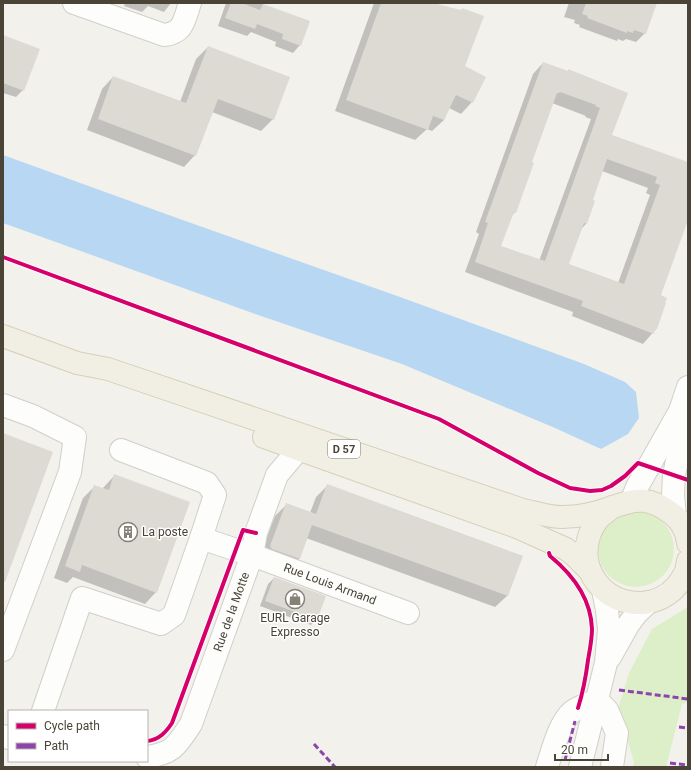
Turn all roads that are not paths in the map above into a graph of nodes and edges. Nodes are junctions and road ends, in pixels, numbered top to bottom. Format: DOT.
graph roads {
  1 [pos="74,3"];
  2 [pos="190,3"];
  3 [pos="3,336"];
  4 [pos="77,363"];
  5 [pos="688,387"];
  6 [pos="3,405"];
  7 [pos="680,411"];
  8 [pos="296,449"];
  9 [pos="121,450"];
  10 [pos="622,504"];
  11 [pos="675,516"];
  12 [pos="201,538"];
  13 [pos="688,538"];
  14 [pos="688,542"];
  15 [pos="252,556"];
  16 [pos="688,561"];
  17 [pos="589,570"];
  18 [pos="682,585"];
  19 [pos="603,590"];
  20 [pos="650,602"];
  21 [pos="408,613"];
  22 [pos="3,650"];
  23 [pos="606,663"];
  24 [pos="597,700"];
  25 [pos="43,710"];
  26 [pos="148,757"];
  27 [pos="547,767"];
  28 [pos="580,767"];
  29 [pos="612,767"];
  1 -- 2 [label="street"];
  3 -- 4 [label="main road, D 57"];
  4 -- 8 [label="main road, D 57"];
  4 -- 10 [label="main road, D 57"];
  5 -- 7 [label="street"];
  6 -- 22 [label="street"];
  7 -- 10 [label="street"];
  7 -- 11 [label="street"];
  8 -- 15 [label="street, Rue de la Motte"];
  8 -- 17 [label="main road, D 57"];
  9 -- 12 [label="street"];
  10 -- 11 [label="main road"];
  10 -- 17 [label="main road"];
  11 -- 13 [label="main road"];
  12 -- 15 [label="street, Rue Louis Armand"];
  12 -- 25 [label="street"];
  13 -- 14 [label="main road"];
  15 -- 21 [label="street, Rue Louis Armand"];
  15 -- 26 [label="street, Rue de la Motte"];
  16 -- 18 [label="main road"];
  17 -- 19 [label="main road"];
  18 -- 20 [label="main road"];
  19 -- 20 [label="main road"];
  19 -- 23 [label="street"];
  20 -- 23 [label="street"];
  23 -- 24 [label="street"];
  24 -- 27 [label="street"];
  24 -- 28 [label="street"];
  24 -- 29 [label="street"];
}
